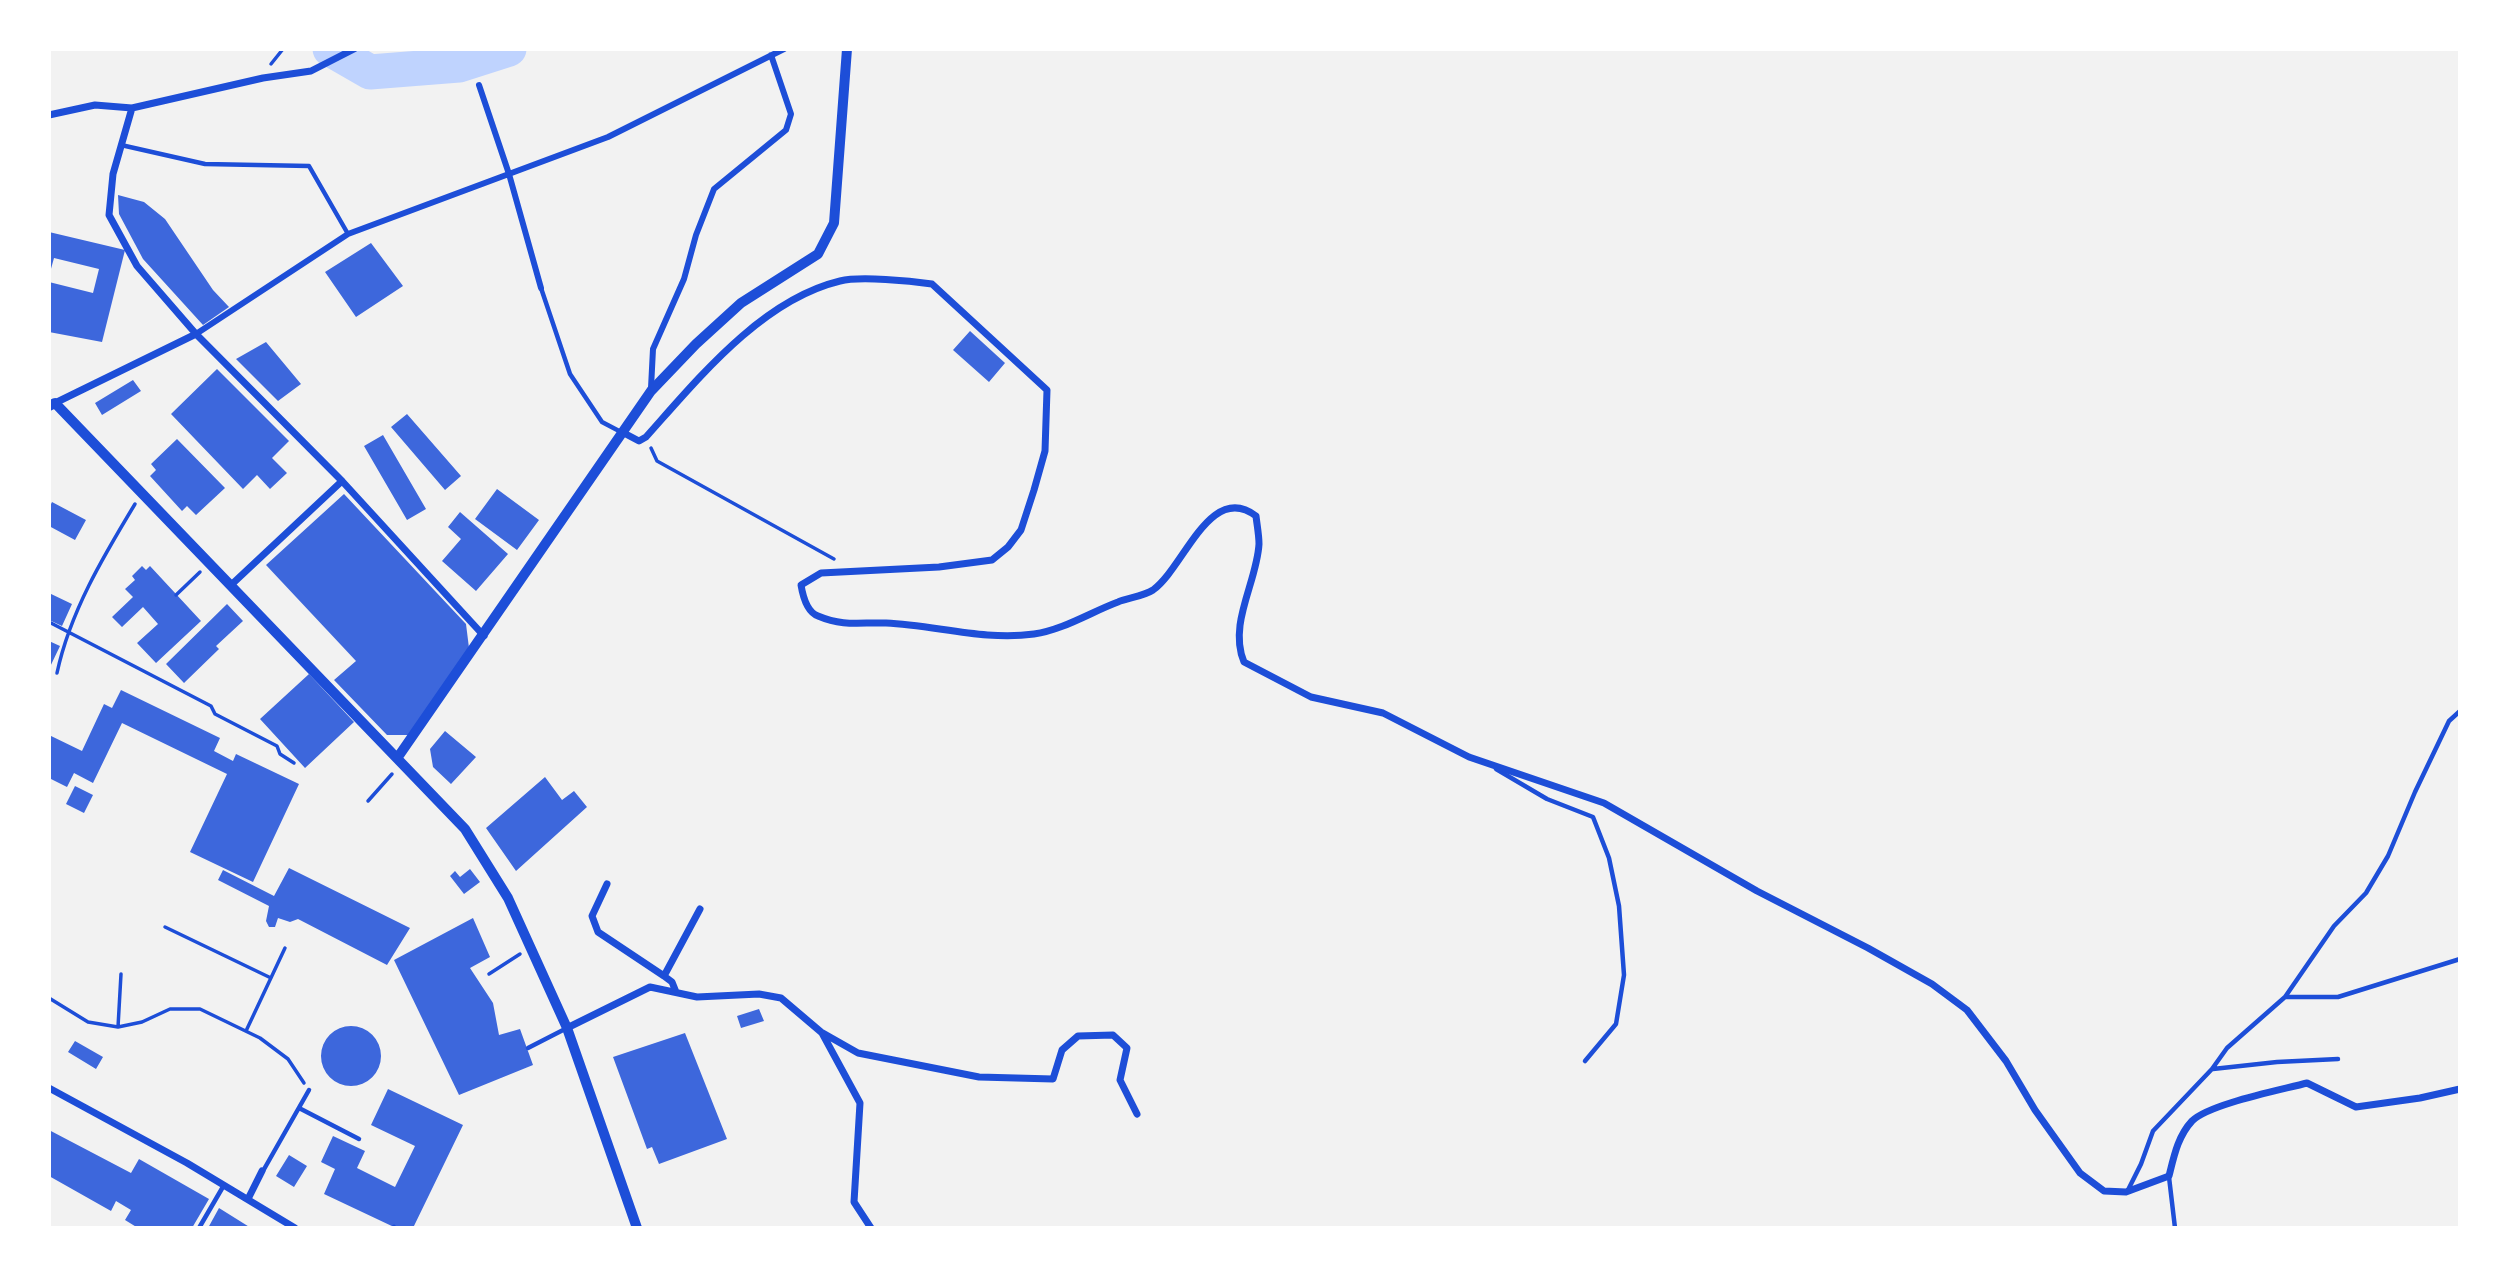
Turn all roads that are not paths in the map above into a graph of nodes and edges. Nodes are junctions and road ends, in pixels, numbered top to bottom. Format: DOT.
graph roads {
  1 [pos="354,49"];
  2 [pos="784,49"];
  3 [pos="848,49"];
  4 [pos="771,55"];
  5 [pos="479,85"];
  6 [pos="132,108"];
  7 [pos="49,115"];
  8 [pos="120,145"];
  9 [pos="509,174"];
  10 [pos="348,233"];
  11 [pos="541,288"];
  12 [pos="196,334"];
  13 [pos="651,391"];
  14 [pos="52,404"];
  15 [pos="622,432"];
  16 [pos="342,481"];
  17 [pos="230,586"];
  18 [pos="484,636"];
  19 [pos="2460,711"];
  20 [pos="400,760"];
  21 [pos="1484,762"];
  22 [pos="607,884"];
  23 [pos="700,909"];
  24 [pos="2460,959"];
  25 [pos="664,975"];
  26 [pos="677,992"];
  27 [pos="2285,997"];
  28 [pos="568,1028"];
  29 [pos="821,1032"];
  30 [pos="528,1048"];
  31 [pos="2337,1059"];
  32 [pos="1585,1061"];
  33 [pos="2212,1069"];
  34 [pos="49,1088"];
  35 [pos="2460,1089"];
  36 [pos="309,1090"];
  37 [pos="299,1108"];
  38 [pos="1137,1114"];
  39 [pos="359,1139"];
  40 [pos="262,1171"];
  41 [pos="2169,1176"];
  42 [pos="223,1185"];
  43 [pos="2126,1192"];
  44 [pos="248,1199"];
  45 [pos="199,1228"];
  46 [pos="296,1228"];
  47 [pos="637,1228"];
  48 [pos="871,1228"];
  49 [pos="2175,1228"];
  1 -- 6 [label="street"];
  2 -- 4 [label="street"];
  3 -- 13 [label="street"];
  4 -- 9 [label="street"];
  4 -- 13 [label="street"];
  5 -- 9 [label="street"];
  6 -- 7 [label="street"];
  6 -- 8 [label="street"];
  8 -- 10 [label="lane"];
  8 -- 12 [label="street"];
  9 -- 10 [label="street"];
  9 -- 11 [label="street"];
  10 -- 12 [label="street"];
  11 -- 15 [label="lane"];
  12 -- 14 [label="street"];
  12 -- 16 [label="street"];
  13 -- 15 [label="street"];
  14 -- 17 [label="street"];
  15 -- 18 [label="street"];
  15 -- 21 [label="street"];
  16 -- 17 [label="street"];
  16 -- 18 [label="street"];
  17 -- 20 [label="street"];
  18 -- 20 [label="street"];
  19 -- 27 [label="lane"];
  20 -- 28 [label="street"];
  21 -- 32 [label="lane"];
  21 -- 43 [label="street"];
  22 -- 25 [label="street"];
  23 -- 25 [label="street"];
  24 -- 27 [label="lane"];
  25 -- 26 [label="street"];
  26 -- 28 [label="street"];
  26 -- 29 [label="street"];
  27 -- 33 [label="lane"];
  28 -- 30 [label="lane"];
  28 -- 47 [label="street"];
  29 -- 38 [label="street"];
  29 -- 48 [label="street"];
  31 -- 33 [label="lane"];
  33 -- 43 [label="lane"];
  34 -- 42 [label="street"];
  35 -- 41 [label="street"];
  36 -- 37 [label="lane"];
  37 -- 39 [label="lane"];
  37 -- 40 [label="lane"];
  40 -- 44 [label="street"];
  41 -- 43 [label="street"];
  41 -- 49 [label="lane"];
  42 -- 44 [label="street"];
  42 -- 45 [label="lane"];
  44 -- 46 [label="street"];
}
